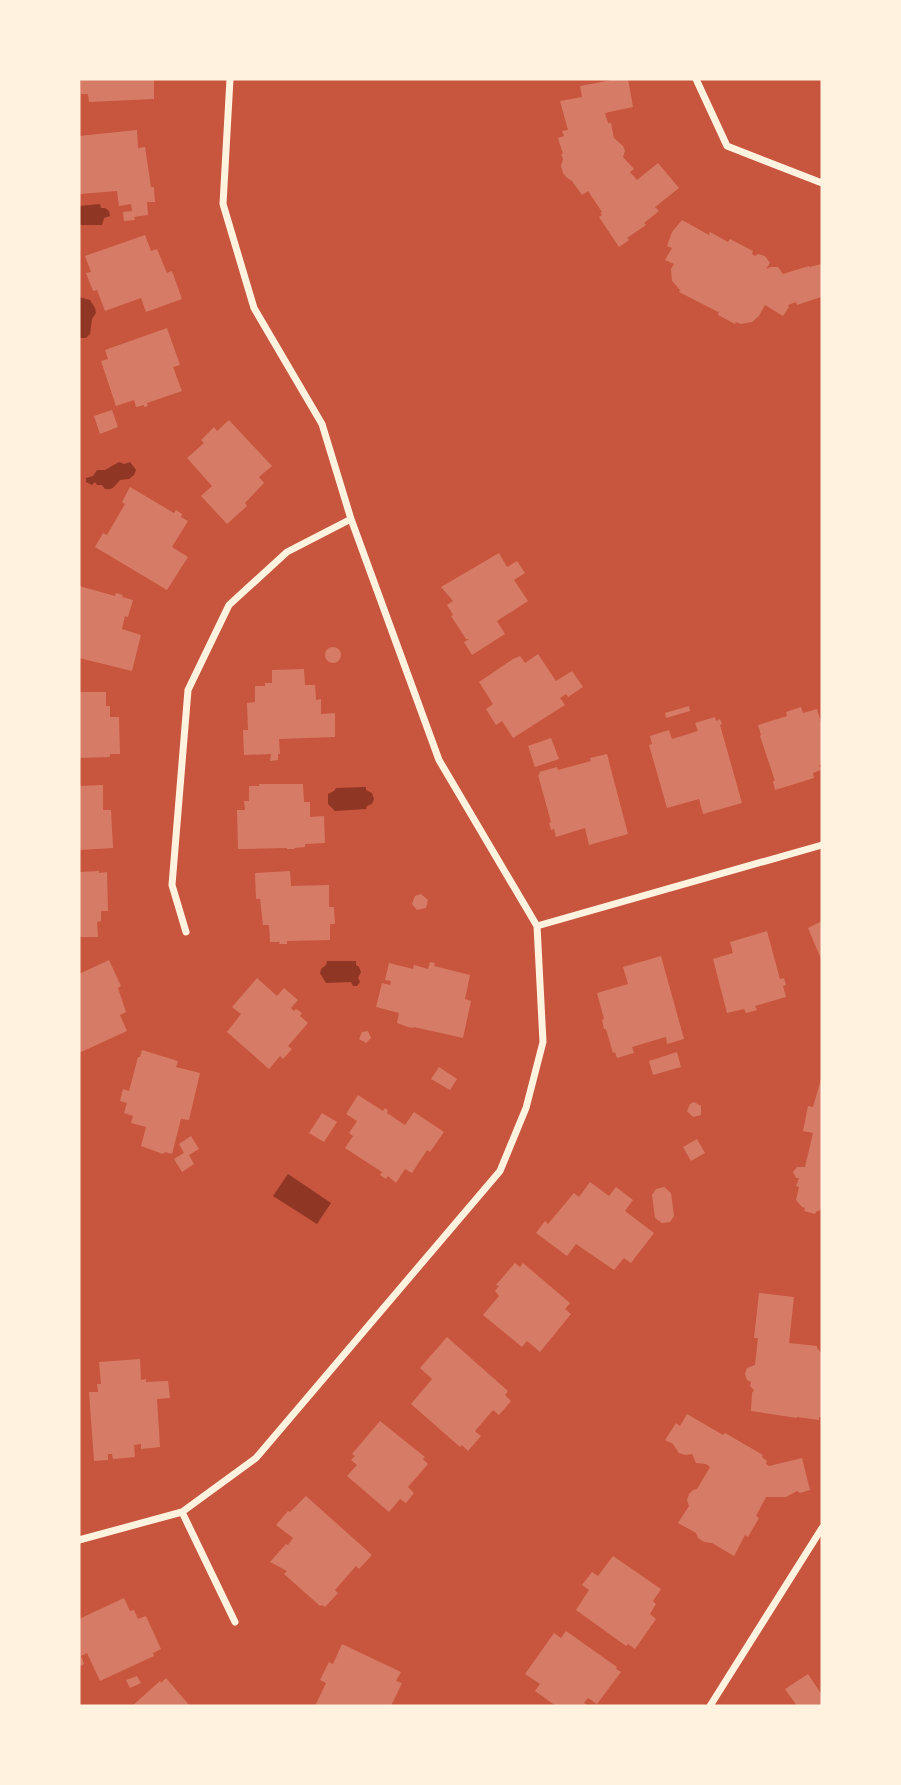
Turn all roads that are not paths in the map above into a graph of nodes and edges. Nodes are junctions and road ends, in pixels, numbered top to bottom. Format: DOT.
graph roads {
  1 [pos="230,79"];
  2 [pos="696,79"];
  3 [pos="822,183"];
  4 [pos="351,519"];
  5 [pos="822,845"];
  6 [pos="537,926"];
  7 [pos="186,932"];
  8 [pos="182,1512"];
  9 [pos="822,1528"];
  10 [pos="79,1540"];
  11 [pos="234,1622"];
  12 [pos="710,1706"];
  1 -- 4 [label="street"];
  2 -- 3 [label="street"];
  4 -- 6 [label="street"];
  4 -- 7 [label="street"];
  5 -- 6 [label="street"];
  6 -- 8 [label="street"];
  8 -- 10 [label="street"];
  8 -- 11 [label="street"];
  9 -- 12 [label="street"];
}
